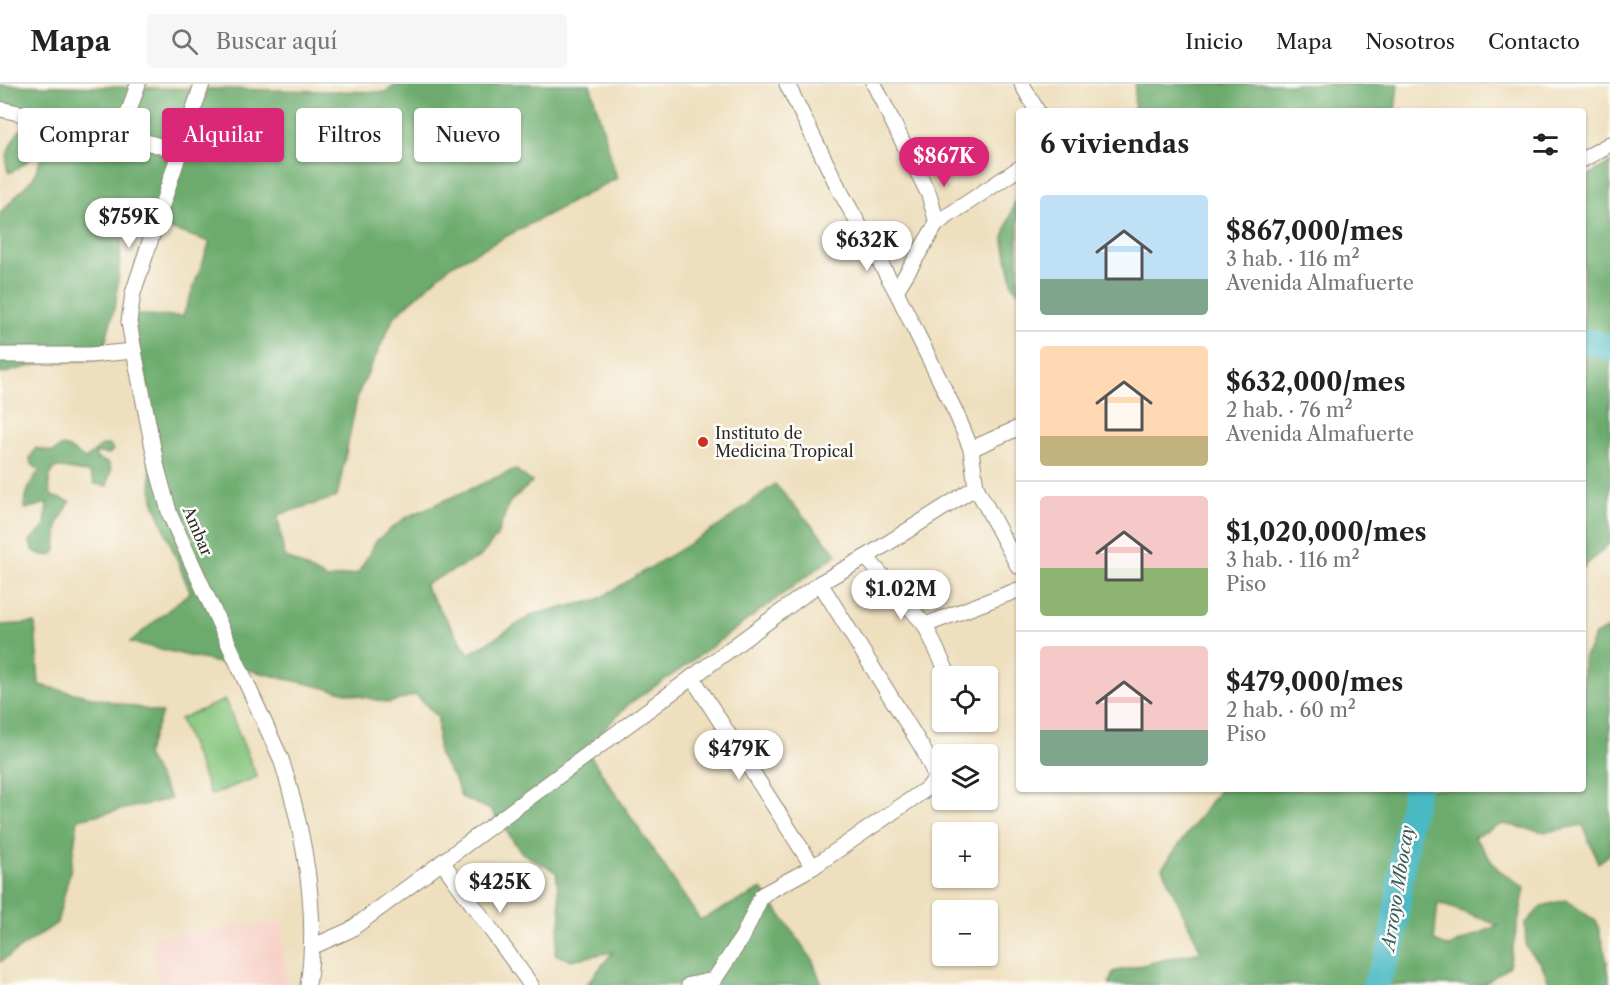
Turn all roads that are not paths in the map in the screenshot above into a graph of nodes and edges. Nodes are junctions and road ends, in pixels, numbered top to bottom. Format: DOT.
graph roads {
  1 [pos="138,84"];
  2 [pos="202,84"];
  3 [pos="787,84"];
  4 [pos="874,84"];
  5 [pos="1022,84"];
  6 [pos="130,108"];
  7 [pos="193,108"];
  8 [pos="1035,108"];
  9 [pos="0,109"];
  10 [pos="18,113"];
  11 [pos="1610,144"];
  12 [pos="1586,158"];
  13 [pos="174,162"];
  14 [pos="1016,170"];
  15 [pos="936,223"];
  16 [pos="896,291"];
  17 [pos="134,351"];
  18 [pos="0,355"];
  19 [pos="1016,429"];
  20 [pos="971,449"];
  21 [pos="976,487"];
  22 [pos="866,557"];
  23 [pos="1016,562"];
  24 [pos="820,583"];
  25 [pos="1016,591"];
  26 [pos="926,625"];
  27 [pos="944,666"];
  28 [pos="692,676"];
  29 [pos="442,862"];
  30 [pos="813,867"];
  31 [pos="314,946"];
  32 [pos="308,985"];
  33 [pos="531,985"];
  34 [pos="689,985"];
  1 -- 6 [label="street"];
  2 -- 7 [label="street, Ambar"];
  3 -- 16 [label="street"];
  4 -- 15 [label="street"];
  5 -- 8 [label="street"];
  9 -- 10 [label="street"];
  11 -- 12 [label="street"];
  13 -- 17 [label="street, Ambar"];
  14 -- 15 [label="street"];
  15 -- 16 [label="street"];
  16 -- 20 [label="street"];
  17 -- 18 [label="street"];
  17 -- 31 [label="street, Ambar"];
  19 -- 20 [label="street"];
  20 -- 21 [label="street"];
  21 -- 22 [label="street"];
  21 -- 23 [label="street"];
  22 -- 24 [label="street"];
  22 -- 26 [label="street"];
  24 -- 28 [label="street"];
  24 -- 30 [label="street"];
  25 -- 26 [label="street"];
  26 -- 27 [label="street"];
  28 -- 29 [label="street"];
  28 -- 30 [label="street"];
  29 -- 31 [label="street"];
  29 -- 33 [label="street"];
  30 -- 34 [label="street"];
  31 -- 32 [label="street, Ambar"];
}
